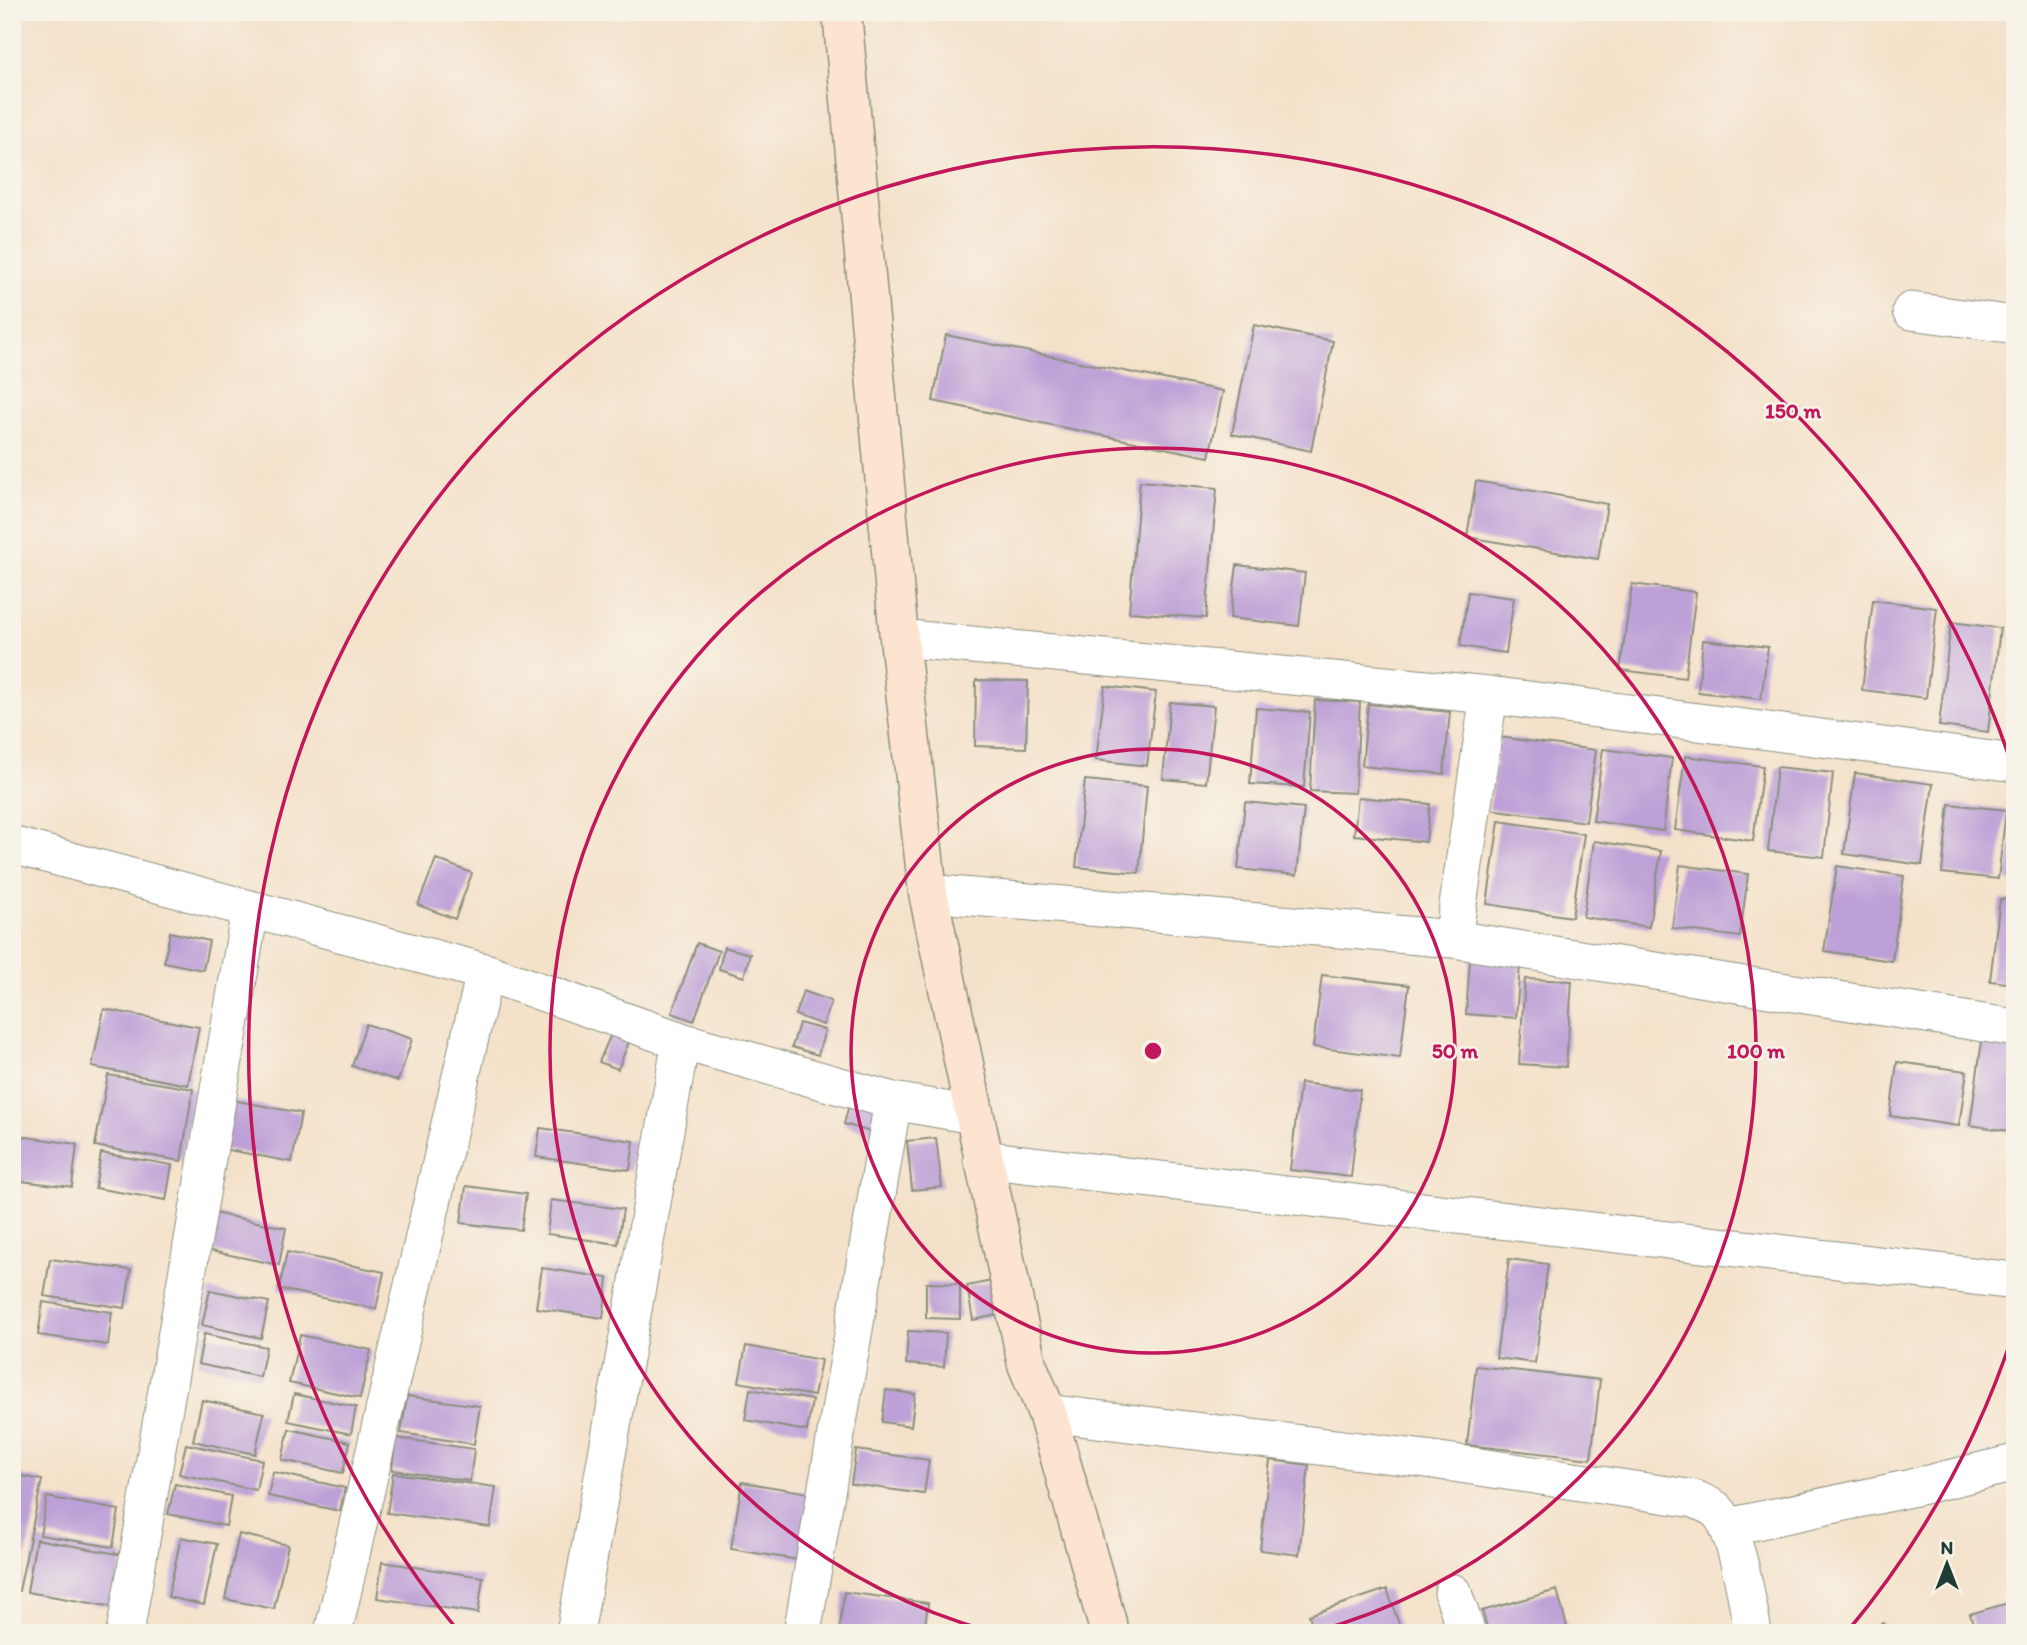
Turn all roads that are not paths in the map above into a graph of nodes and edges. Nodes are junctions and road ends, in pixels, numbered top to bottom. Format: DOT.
graph roads {
  1 [pos="842,12"];
  2 [pos="1911,311"];
  3 [pos="2015,325"];
  4 [pos="899,638"];
  5 [pos="1489,695"];
  6 [pos="2015,763"];
  7 [pos="12,845"];
  8 [pos="928,893"];
  9 [pos="250,910"];
  10 [pos="1453,939"];
  11 [pos="485,972"];
  12 [pos="2015,1028"];
  13 [pos="681,1041"];
  14 [pos="893,1101"];
  15 [pos="973,1115"];
  16 [pos="982,1160"];
  17 [pos="2015,1282"];
  18 [pos="1047,1413"];
  19 [pos="2015,1463"];
  20 [pos="1728,1527"];
  21 [pos="1453,1593"];
  22 [pos="125,1633"];
  23 [pos="333,1633"];
  24 [pos="575,1633"];
  25 [pos="802,1633"];
  26 [pos="1110,1633"];
  27 [pos="1467,1633"];
  28 [pos="1754,1633"];
  1 -- 4 [label="main road"];
  2 -- 3 [label="street"];
  4 -- 5 [label="street"];
  4 -- 8 [label="main road"];
  5 -- 6 [label="street"];
  5 -- 10 [label="street"];
  7 -- 9 [label="street"];
  8 -- 10 [label="street"];
  8 -- 15 [label="main road"];
  9 -- 11 [label="street"];
  9 -- 22 [label="street"];
  10 -- 12 [label="street"];
  11 -- 13 [label="street"];
  11 -- 23 [label="street"];
  13 -- 14 [label="street"];
  13 -- 24 [label="street"];
  14 -- 15 [label="street"];
  14 -- 25 [label="street"];
  15 -- 16 [label="main road"];
  16 -- 17 [label="street"];
  16 -- 18 [label="main road"];
  18 -- 20 [label="street"];
  18 -- 26 [label="main road"];
  19 -- 20 [label="street"];
  20 -- 28 [label="street"];
  21 -- 27 [label="street"];
}
